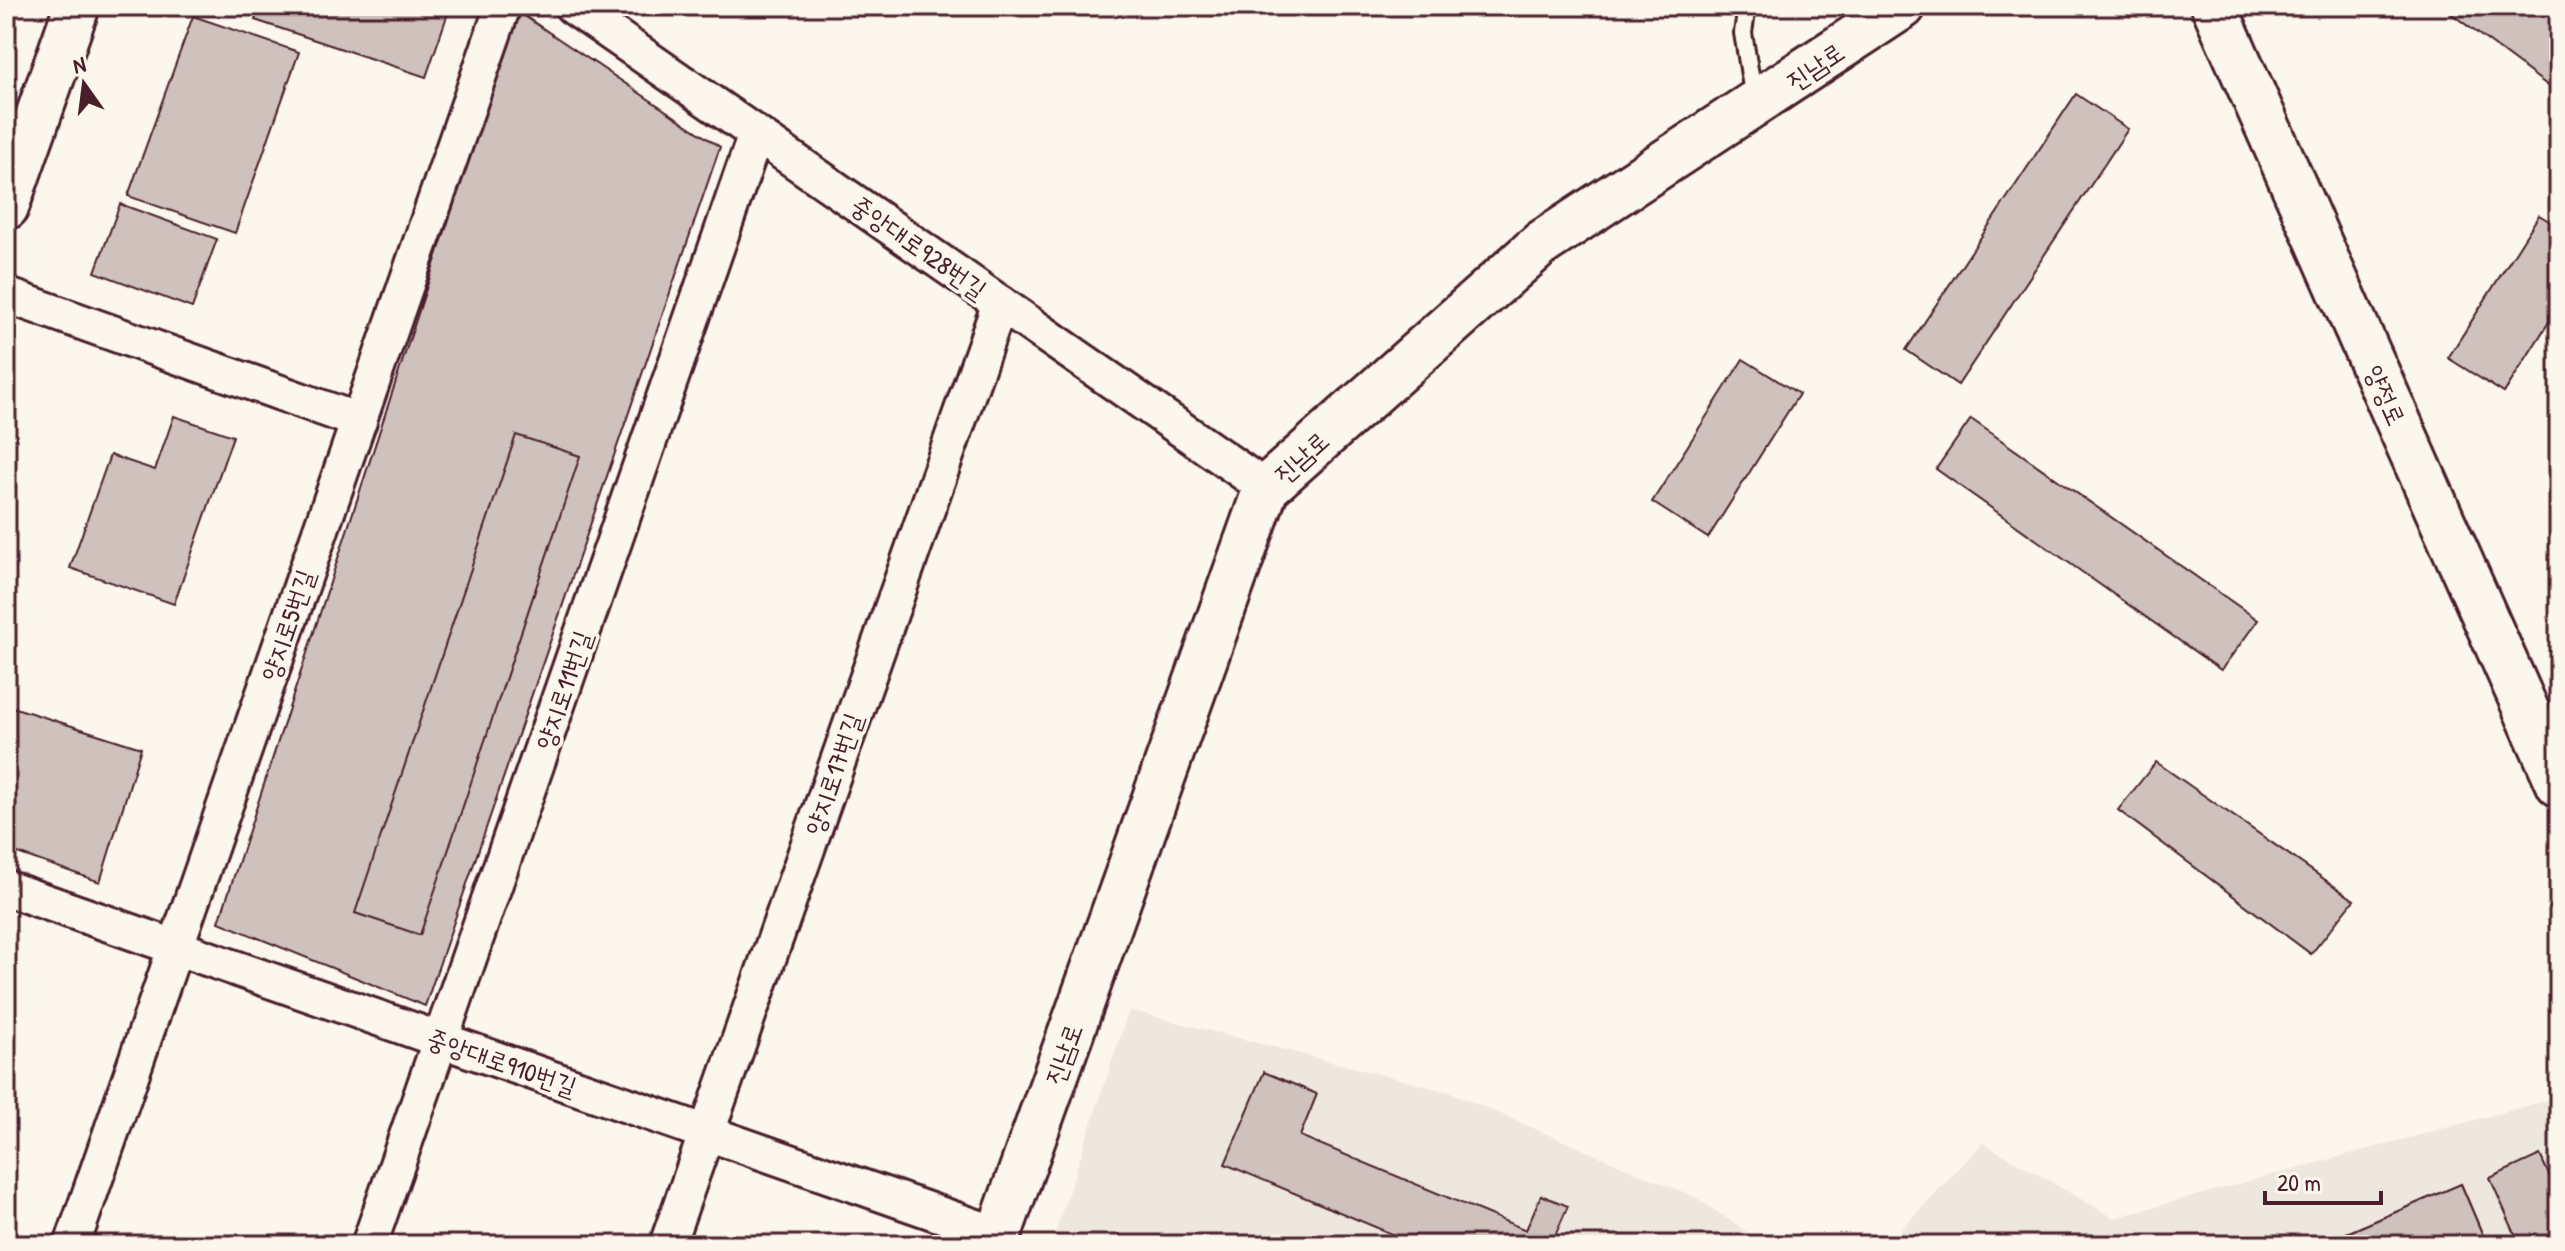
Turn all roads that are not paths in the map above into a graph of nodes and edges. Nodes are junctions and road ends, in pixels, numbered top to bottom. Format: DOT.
graph roads {
  1 [pos="77,6"];
  2 [pos="503,6"];
  3 [pos="572,6"];
  4 [pos="1747,6"];
  5 [pos="1903,6"];
  6 [pos="2214,6"];
  7 [pos="1755,106"];
  8 [pos="756,134"];
  9 [pos="6,207"];
  10 [pos="6,295"];
  11 [pos="1000,303"];
  12 [pos="359,421"];
  13 [pos="1266,488"];
  14 [pos="2559,784"];
  15 [pos="6,888"];
  16 [pos="175,947"];
  17 [pos="440,1040"];
  18 [pos="706,1133"];
  19 [pos="997,1240"];
  20 [pos="72,1245"];
  21 [pos="369,1245"];
  22 [pos="667,1245"];
  1 -- 9 [label="street"];
  2 -- 12 [label="street, 양지로5번길"];
  3 -- 8 [label="street, 중앙대로928번길"];
  4 -- 7 [label="lane"];
  5 -- 7 [label="street, 진남로"];
  6 -- 14 [label="street, 양정로"];
  7 -- 13 [label="street, 진남로"];
  8 -- 11 [label="street, 중앙대로928번길"];
  8 -- 17 [label="street, 양지로11번길"];
  10 -- 12 [label="street"];
  11 -- 13 [label="street, 중앙대로928번길"];
  11 -- 18 [label="street, 양지로17번길"];
  12 -- 16 [label="street, 양지로5번길"];
  13 -- 19 [label="street, 진남로"];
  15 -- 16 [label="street, 중앙대로910번길"];
  16 -- 17 [label="street, 중앙대로910번길"];
  16 -- 20 [label="street, 양지로5번길"];
  17 -- 18 [label="street, 중앙대로910번길"];
  17 -- 21 [label="street, 양지로11번길"];
  18 -- 19 [label="street, 중앙대로910번길"];
  18 -- 22 [label="street, 양지로17번길"];
}
